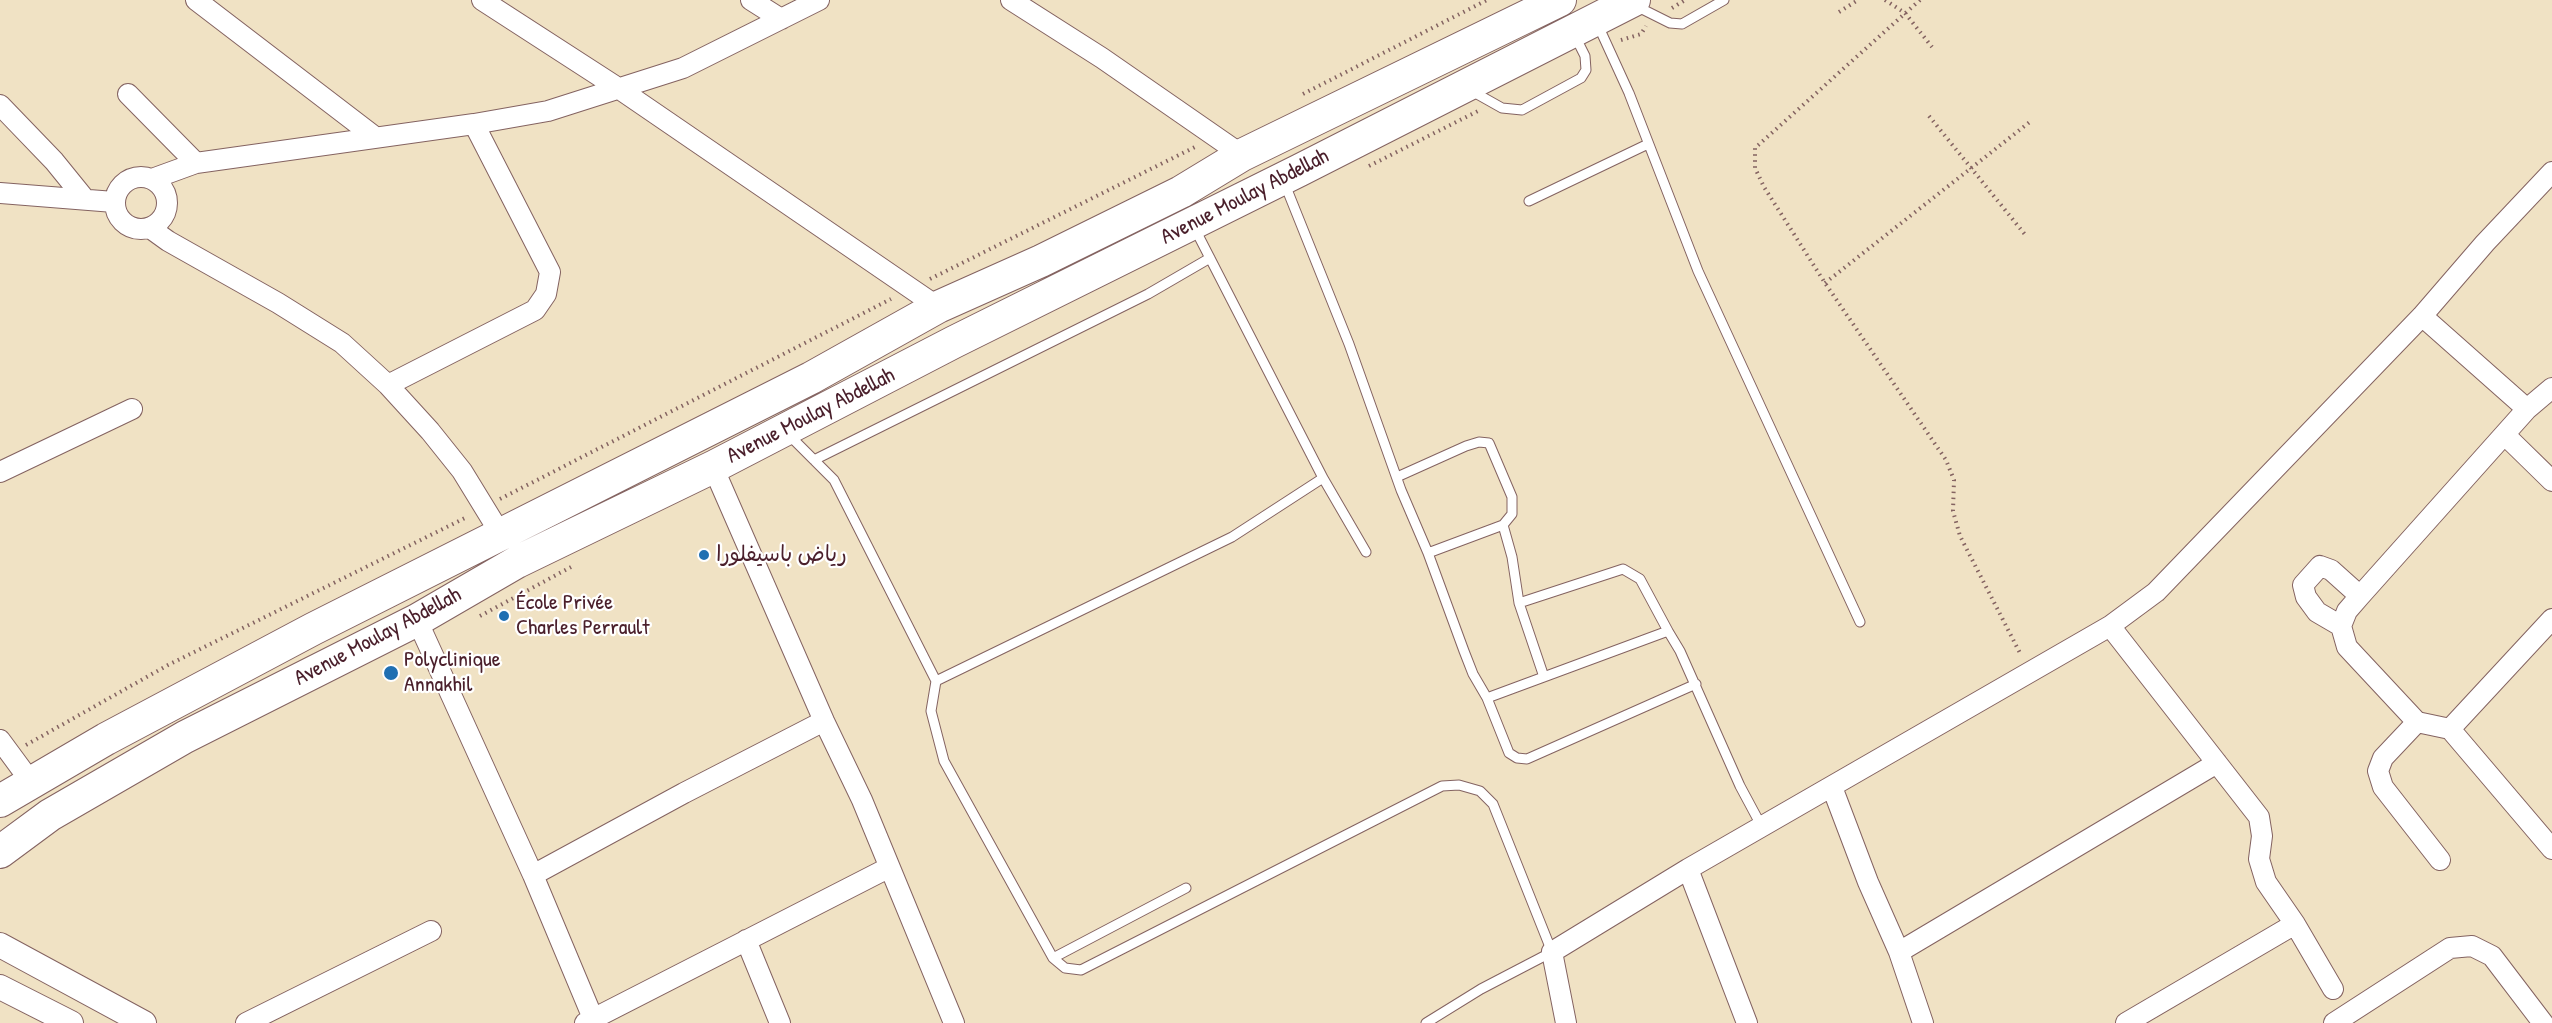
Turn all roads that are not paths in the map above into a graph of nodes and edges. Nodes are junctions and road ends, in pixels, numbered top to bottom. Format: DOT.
graph roads {
  1 [pos="196,0"];
  2 [pos="482,0"];
  3 [pos="751,0"];
  4 [pos="819,0"];
  5 [pos="1011,0"];
  6 [pos="1560,0"];
  7 [pos="1724,0"];
  8 [pos="1631,1"];
  9 [pos="781,19"];
  10 [pos="1584,25"];
  11 [pos="1462,86"];
  12 [pos="618,88"];
  13 [pos="128,93"];
  14 [pos="0,105"];
  15 [pos="474,124"];
  16 [pos="375,137"];
  17 [pos="1648,144"];
  18 [pos="1242,155"];
  19 [pos="196,162"];
  20 [pos="2552,172"];
  21 [pos="152,179"];
  22 [pos="1282,179"];
  23 [pos="0,193"];
  24 [pos="84,198"];
  25 [pos="1529,201"];
  26 [pos="114,202"];
  27 [pos="1192,224"];
  28 [pos="150,228"];
  29 [pos="1210,258"];
  30 [pos="938,307"];
  31 [pos="2422,316"];
  32 [pos="388,384"];
  33 [pos="2551,391"];
  34 [pos="132,409"];
  35 [pos="2528,409"];
  36 [pos="784,430"];
  37 [pos="2506,436"];
  38 [pos="814,460"];
  39 [pos="713,467"];
  40 [pos="0,472"];
  41 [pos="1397,477"];
  42 [pos="1323,478"];
  43 [pos="2552,481"];
  44 [pos="492,520"];
  45 [pos="1503,525"];
  46 [pos="1366,552"];
  47 [pos="1428,553"];
  48 [pos="2360,596"];
  49 [pos="1519,603"];
  50 [pos="417,620"];
  51 [pos="2552,620"];
  52 [pos="1860,622"];
  53 [pos="2110,626"];
  54 [pos="2341,626"];
  55 [pos="1668,631"];
  56 [pos="1544,677"];
  57 [pos="936,681"];
  58 [pos="1696,684"];
  59 [pos="1487,698"];
  60 [pos="824,721"];
  61 [pos="2416,722"];
  62 [pos="2450,729"];
  63 [pos="5,748"];
  64 [pos="2217,763"];
  65 [pos="32,782"];
  66 [pos="1832,787"];
  67 [pos="0,801"];
  68 [pos="1762,827"];
  69 [pos="2552,849"];
  70 [pos="0,852"];
  71 [pos="2440,860"];
  72 [pos="888,868"];
  73 [pos="1688,869"];
  74 [pos="533,875"];
  75 [pos="1186,888"];
  76 [pos="2295,924"];
  77 [pos="431,931"];
  78 [pos="746,940"];
  79 [pos="0,945"];
  80 [pos="1552,952"];
  81 [pos="1899,952"];
  82 [pos="1053,958"];
  83 [pos="0,987"];
  84 [pos="2333,988"];
  85 [pos="591,1022"];
  86 [pos="71,1023"];
  87 [pos="144,1023"];
  88 [pos="246,1023"];
  89 [pos="780,1023"];
  90 [pos="954,1023"];
  91 [pos="1426,1023"];
  92 [pos="1566,1023"];
  93 [pos="1747,1023"];
  94 [pos="1923,1023"];
  95 [pos="2126,1023"];
  96 [pos="2334,1023"];
  97 [pos="2543,1023"];
  1 -- 16 [label="street"];
  2 -- 12 [label="street"];
  3 -- 9 [label="street"];
  4 -- 9 [label="street"];
  5 -- 18 [label="street"];
  6 -- 18 [label="main road, Avenue Moulay Abdellah"];
  7 -- 8 [label="lane"];
  8 -- 10 [label="main road, Avenue Moulay Abdellah"];
  9 -- 12 [label="street"];
  10 -- 11 [label="main road, Avenue Moulay Abdellah"];
  10 -- 11 [label="lane"];
  10 -- 17 [label="lane"];
  11 -- 22 [label="main road, Avenue Moulay Abdellah"];
  12 -- 15 [label="street"];
  12 -- 30 [label="street"];
  13 -- 19 [label="street"];
  14 -- 24 [label="street"];
  15 -- 16 [label="street"];
  15 -- 32 [label="street"];
  16 -- 19 [label="street"];
  17 -- 25 [label="lane"];
  17 -- 52 [label="lane"];
  18 -- 30 [label="main road, Avenue Moulay Abdellah"];
  19 -- 21 [label="street"];
  20 -- 31 [label="street"];
  21 -- 26 [label="street"];
  21 -- 28 [label="street"];
  22 -- 27 [label="main road, Avenue Moulay Abdellah"];
  22 -- 41 [label="lane"];
  23 -- 24 [label="street"];
  24 -- 26 [label="street"];
  26 -- 28 [label="street"];
  27 -- 29 [label="lane"];
  27 -- 36 [label="main road, Avenue Moulay Abdellah"];
  28 -- 32 [label="street"];
  29 -- 38 [label="lane"];
  29 -- 42 [label="lane"];
  30 -- 44 [label="main road, Avenue Moulay Abdellah"];
  31 -- 35 [label="street"];
  31 -- 53 [label="street"];
  32 -- 44 [label="street"];
  33 -- 35 [label="street"];
  34 -- 40 [label="street"];
  35 -- 37 [label="street"];
  36 -- 38 [label="lane"];
  36 -- 39 [label="main road, Avenue Moulay Abdellah"];
  37 -- 43 [label="street"];
  37 -- 48 [label="street"];
  38 -- 57 [label="lane"];
  39 -- 50 [label="main road, Avenue Moulay Abdellah"];
  39 -- 60 [label="street"];
  41 -- 45 [label="lane"];
  41 -- 47 [label="lane"];
  42 -- 46 [label="lane"];
  42 -- 57 [label="lane"];
  44 -- 65 [label="main road, Avenue Moulay Abdellah"];
  45 -- 47 [label="lane"];
  45 -- 49 [label="lane"];
  47 -- 59 [label="lane"];
  48 -- 54 [label="street"];
  48 -- 54 [label="street"];
  49 -- 55 [label="lane"];
  49 -- 56 [label="lane"];
  50 -- 70 [label="main road, Avenue Moulay Abdellah"];
  50 -- 74 [label="street"];
  51 -- 62 [label="street"];
  53 -- 64 [label="street"];
  53 -- 66 [label="street"];
  54 -- 61 [label="street"];
  55 -- 56 [label="lane"];
  55 -- 58 [label="lane"];
  56 -- 59 [label="lane"];
  57 -- 82 [label="lane"];
  58 -- 59 [label="lane"];
  58 -- 68 [label="lane"];
  60 -- 72 [label="street"];
  60 -- 74 [label="street"];
  61 -- 62 [label="street"];
  61 -- 71 [label="street"];
  62 -- 69 [label="street"];
  63 -- 65 [label="street"];
  64 -- 76 [label="street"];
  64 -- 81 [label="street"];
  65 -- 67 [label="main road, Avenue Moulay Abdellah"];
  66 -- 68 [label="street"];
  66 -- 81 [label="street"];
  68 -- 73 [label="street"];
  72 -- 78 [label="street"];
  72 -- 90 [label="street"];
  73 -- 80 [label="street"];
  73 -- 93 [label="street"];
  74 -- 85 [label="street"];
  75 -- 82 [label="lane"];
  76 -- 84 [label="street"];
  76 -- 95 [label="street"];
  77 -- 88 [label="street"];
  78 -- 85 [label="street"];
  78 -- 89 [label="street"];
  79 -- 87 [label="street"];
  80 -- 82 [label="lane"];
  80 -- 91 [label="lane"];
  80 -- 92 [label="street"];
  81 -- 94 [label="street"];
  83 -- 86 [label="street"];
  96 -- 97 [label="street"];
}
